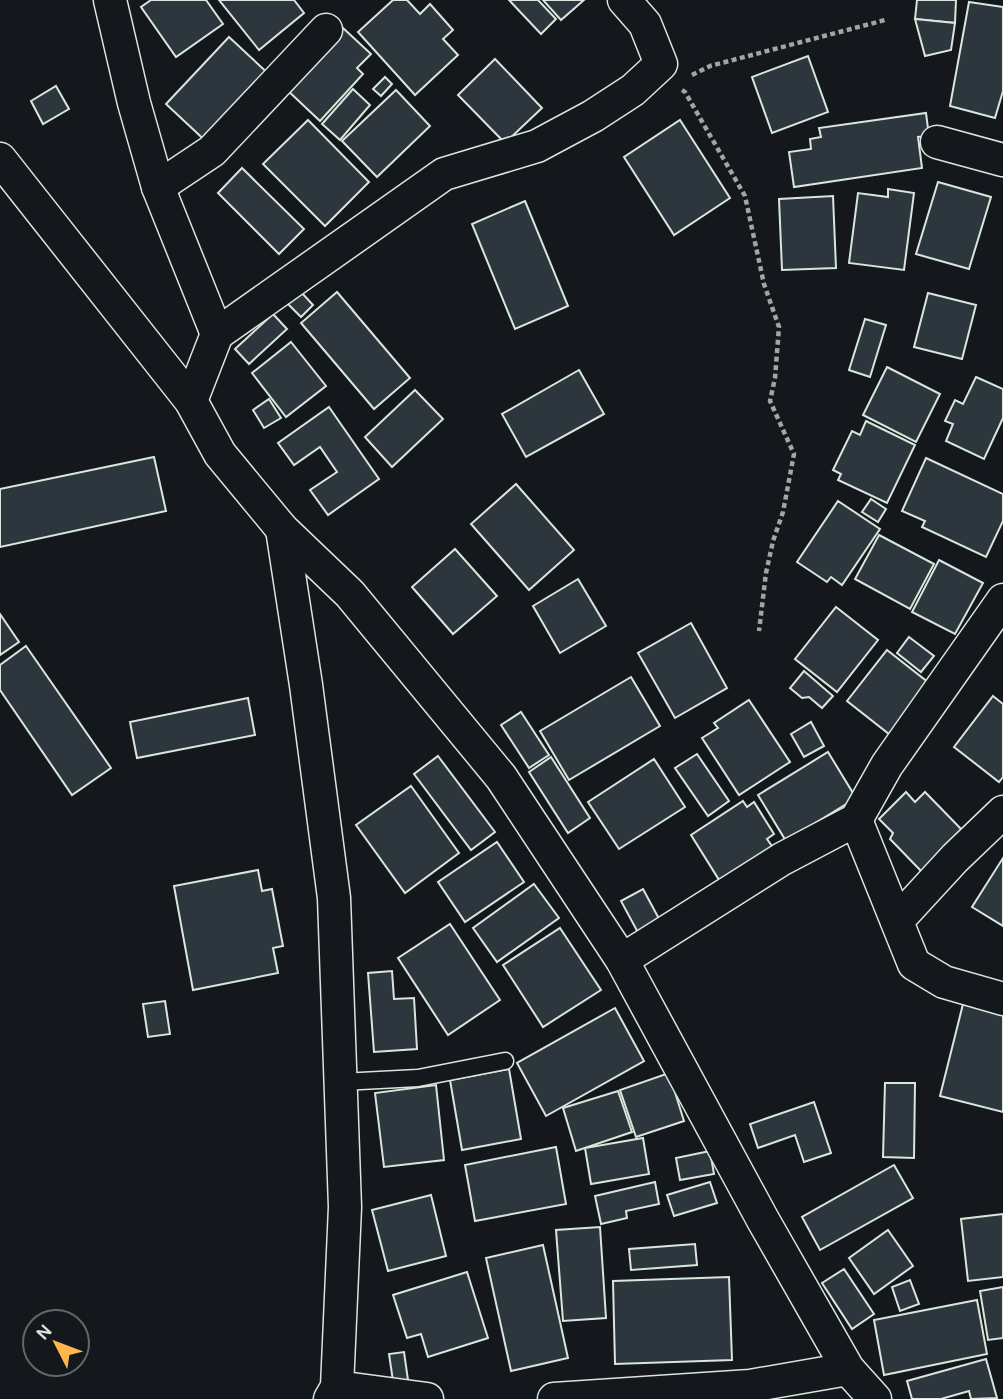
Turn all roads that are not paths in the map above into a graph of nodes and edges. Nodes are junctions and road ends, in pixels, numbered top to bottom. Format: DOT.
graph roads {
  1 [pos="110,0"];
  2 [pos="624,0"];
  3 [pos="326,30"];
  4 [pos="937,142"];
  5 [pos="0,159"];
  6 [pos="1003,160"];
  7 [pos="158,187"];
  8 [pos="217,334"];
  9 [pos="191,401"];
  10 [pos="282,529"];
  11 [pos="1003,600"];
  12 [pos="1003,811"];
  13 [pos="856,820"];
  14 [pos="897,920"];
  15 [pos="622,960"];
  16 [pos="1003,999"];
  17 [pos="505,1061"];
  18 [pos="341,1082"];
  19 [pos="848,1369"];
  20 [pos="333,1393"];
  21 [pos="427,1399"];
  22 [pos="554,1399"];
  23 [pos="876,1399"];
  1 -- 7 [label="street"];
  2 -- 8 [label="street"];
  3 -- 7 [label="street"];
  4 -- 6 [label="street"];
  5 -- 9 [label="street"];
  7 -- 8 [label="street"];
  8 -- 9 [label="street"];
  9 -- 10 [label="street"];
  10 -- 15 [label="street"];
  10 -- 18 [label="street"];
  11 -- 13 [label="street"];
  12 -- 14 [label="street"];
  13 -- 14 [label="street"];
  13 -- 15 [label="street"];
  14 -- 16 [label="street"];
  15 -- 19 [label="street"];
  17 -- 18 [label="lane"];
  18 -- 20 [label="street"];
  19 -- 22 [label="street"];
  19 -- 23 [label="street"];
  20 -- 21 [label="street"];
}
